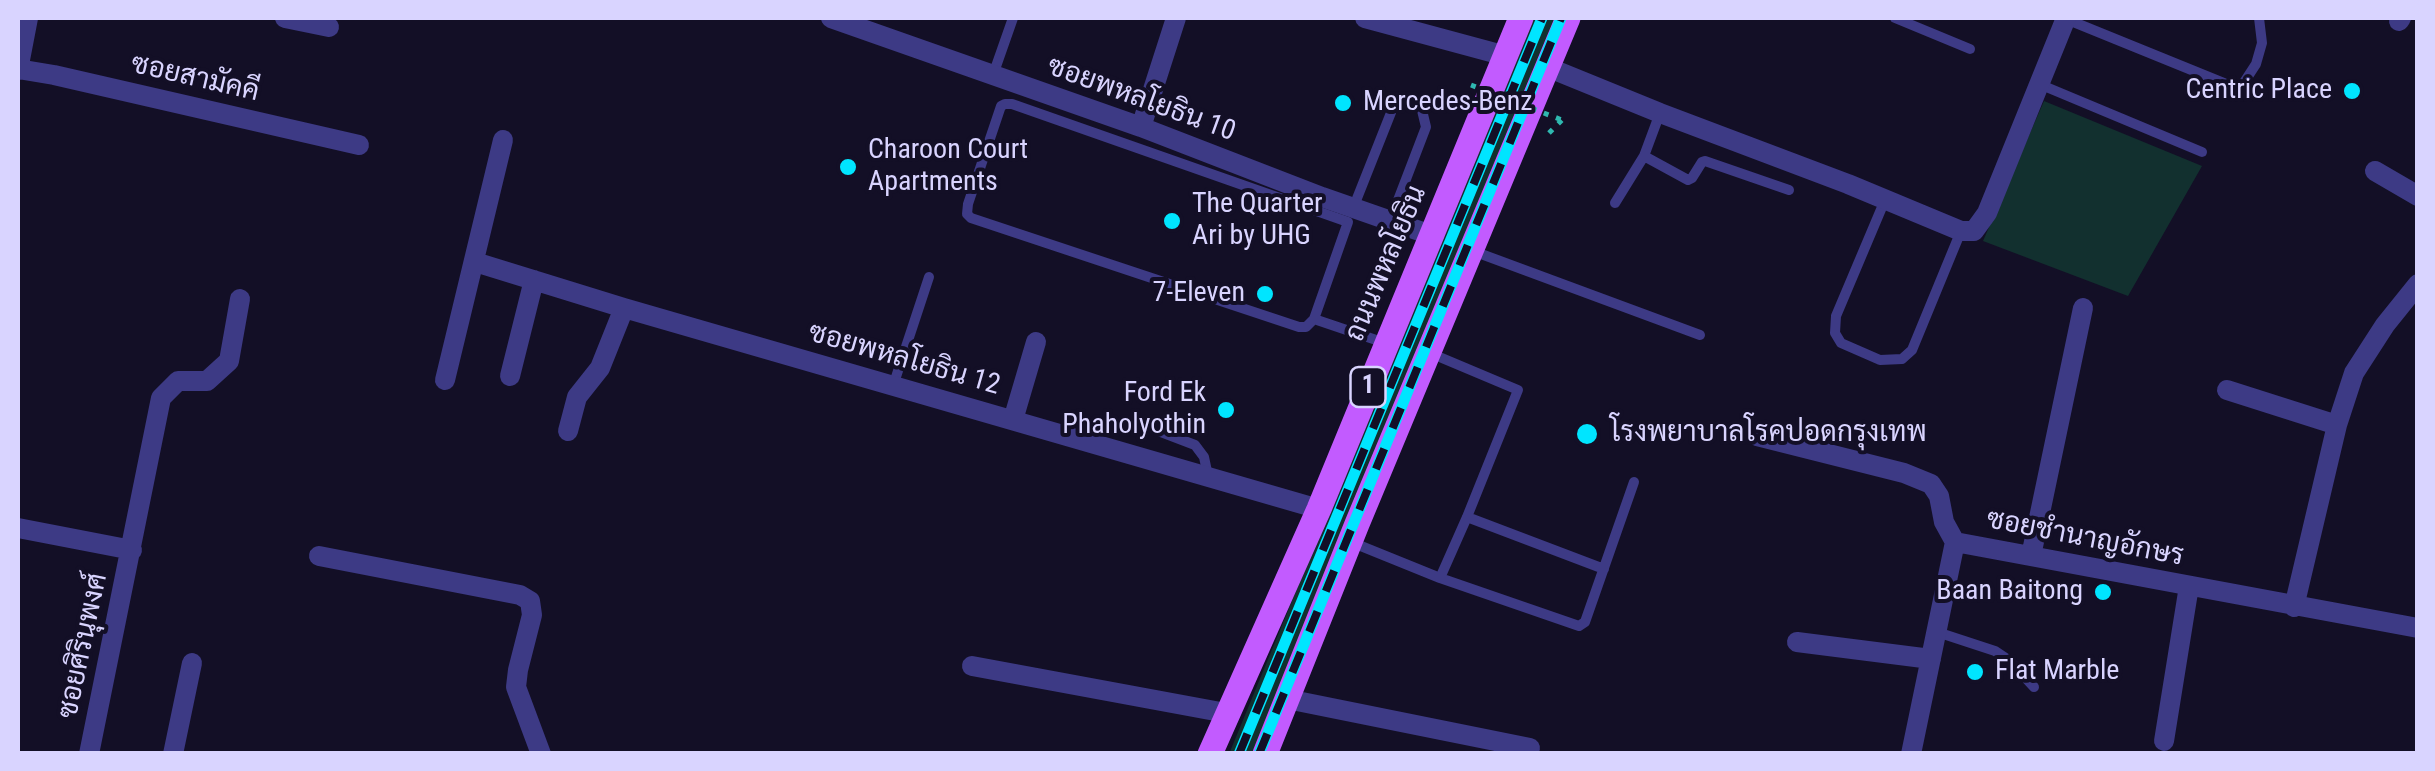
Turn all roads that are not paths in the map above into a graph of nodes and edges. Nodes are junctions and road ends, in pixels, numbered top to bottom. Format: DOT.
graph roads {
  1 [pos="28,18"];
  2 [pos="285,18"];
  3 [pos="831,18"];
  4 [pos="1013,18"];
  5 [pos="1176,18"];
  6 [pos="1365,18"];
  7 [pos="1522,18"];
  8 [pos="1568,18"];
  9 [pos="1895,18"];
  10 [pos="2066,18"];
  11 [pos="2259,18"];
  12 [pos="1416,24"];
  13 [pos="329,27"];
  14 [pos="1970,49"];
  15 [pos="1506,56"];
  16 [pos="1548,68"];
  17 [pos="18,69"];
  18 [pos="992,76"];
  19 [pos="2039,84"];
  20 [pos="1660,114"];
  21 [pos="1141,127"];
  22 [pos="502,140"];
  23 [pos="360,146"];
  24 [pos="2202,152"];
  25 [pos="1644,156"];
  26 [pos="2375,170"];
  27 [pos="1789,190"];
  28 [pos="2418,196"];
  29 [pos="1885,200"];
  30 [pos="1615,203"];
  31 [pos="1351,215"];
  32 [pos="1390,221"];
  33 [pos="1960,232"];
  34 [pos="1431,235"];
  35 [pos="1472,250"];
  36 [pos="474,262"];
  37 [pos="928,277"];
  38 [pos="534,280"];
  39 [pos="2416,290"];
  40 [pos="240,299"];
  41 [pos="624,308"];
  42 [pos="2083,308"];
  43 [pos="1314,319"];
  44 [pos="1700,335"];
  45 [pos="1036,342"];
  46 [pos="1386,344"];
  47 [pos="1429,353"];
  48 [pos="510,376"];
  49 [pos="445,380"];
  50 [pos="894,386"];
  51 [pos="2227,390"];
  52 [pos="1013,420"];
  53 [pos="2337,425"];
  54 [pos="1153,428"];
  55 [pos="568,431"];
  56 [pos="1757,436"];
  57 [pos="1208,476"];
  58 [pos="1634,482"];
  59 [pos="1318,508"];
  60 [pos="1467,517"];
  61 [pos="18,528"];
  62 [pos="1351,542"];
  63 [pos="1955,542"];
  64 [pos="132,550"];
  65 [pos="319,556"];
  66 [pos="2030,556"];
  67 [pos="1604,569"];
  68 [pos="1440,578"];
  69 [pos="2190,586"];
  70 [pos="2294,606"];
  71 [pos="2418,628"];
  72 [pos="1936,632"];
  73 [pos="1796,642"];
  74 [pos="1931,659"];
  75 [pos="192,664"];
  76 [pos="972,666"];
  77 [pos="2034,687"];
  78 [pos="1287,699"];
  79 [pos="1226,714"];
  80 [pos="2164,741"];
  81 [pos="1530,748"];
  82 [pos="90,754"];
  83 [pos="173,754"];
  84 [pos="540,754"];
  85 [pos="1210,754"];
  86 [pos="1265,754"];
  87 [pos="1911,754"];
  1 -- 17 [label="street, ซอยสามัคคี"];
  2 -- 13 [label="street"];
  3 -- 18 [label="street, ซอยพหลโยธิน 10"];
  4 -- 18 [label="lane"];
  5 -- 21 [label="street"];
  6 -- 12 [label="street"];
  7 -- 15 [label="main road, ถนนพหลโยธิน / 1"];
  8 -- 16 [label="main road, 1"];
  9 -- 14 [label="lane"];
  10 -- 11 [label="lane"];
  10 -- 19 [label="street"];
  12 -- 15 [label="street"];
  15 -- 34 [label="main road, ถนนพหลโยธิน / 1"];
  16 -- 20 [label="street"];
  16 -- 35 [label="main road, 1"];
  17 -- 23 [label="street, ซอยสามัคคี"];
  18 -- 21 [label="street, ซอยพหลโยธิน 10"];
  19 -- 24 [label="lane"];
  19 -- 33 [label="street"];
  20 -- 25 [label="lane"];
  20 -- 29 [label="street"];
  21 -- 31 [label="street, ซอยพหลโยธิน 10"];
  22 -- 36 [label="street"];
  25 -- 27 [label="lane"];
  25 -- 30 [label="lane"];
  26 -- 28 [label="street"];
  29 -- 33 [label="street"];
  29 -- 33 [label="lane"];
  31 -- 32 [label="street, ซอยพหลโยธิน 10"];
  31 -- 32 [label="lane"];
  31 -- 43 [label="lane"];
  31 -- 43 [label="lane"];
  32 -- 34 [label="street, ซอยพหลโยธิน 10"];
  34 -- 35 [label="main road"];
  34 -- 46 [label="main road, ถนนพหลโยธิน / 1"];
  35 -- 44 [label="lane"];
  35 -- 47 [label="main road, 1"];
  36 -- 38 [label="street, ซอยพหลโยธิน 12"];
  36 -- 49 [label="street"];
  37 -- 50 [label="lane"];
  38 -- 41 [label="street, ซอยพหลโยธิน 12"];
  38 -- 48 [label="street"];
  39 -- 53 [label="street"];
  40 -- 64 [label="street, ซอยศิรินุพงศ์"];
  41 -- 50 [label="street, ซอยพหลโยธิน 12"];
  41 -- 55 [label="street"];
  42 -- 66 [label="street"];
  43 -- 46 [label="lane"];
  45 -- 52 [label="street"];
  46 -- 59 [label="main road, ถนนพหลโยธิน / 1"];
  47 -- 60 [label="lane"];
  47 -- 62 [label="main road, 1"];
  50 -- 52 [label="street, ซอยพหลโยธิน 12"];
  51 -- 53 [label="street"];
  52 -- 57 [label="street, ซอยพหลโยธิน 12"];
  53 -- 70 [label="street"];
  54 -- 57 [label="lane"];
  56 -- 63 [label="street"];
  57 -- 59 [label="street, ซอยพหลโยธิน 12"];
  58 -- 67 [label="lane"];
  59 -- 79 [label="main road, ถนนพหลโยธิน / 1"];
  60 -- 67 [label="lane"];
  60 -- 68 [label="lane"];
  61 -- 64 [label="street, ซอยศิรินุพงศ์"];
  62 -- 68 [label="lane"];
  62 -- 78 [label="main road, 1"];
  63 -- 66 [label="street, ซอยชำนาญอักษร"];
  63 -- 72 [label="street, ซอยชำนาญอักษร"];
  64 -- 82 [label="street, ซอยศิรินุพงศ์"];
  65 -- 84 [label="street"];
  66 -- 69 [label="street, ซอยชำนาญอักษร"];
  67 -- 68 [label="lane"];
  69 -- 70 [label="street, ซอยชำนาญอักษร"];
  69 -- 80 [label="street"];
  70 -- 71 [label="street, ซอยชำนาญอักษร"];
  72 -- 74 [label="street, ซอยชำนาญอักษร"];
  72 -- 77 [label="lane"];
  73 -- 74 [label="street"];
  74 -- 87 [label="street, ซอยชำนาญอักษร"];
  75 -- 83 [label="street"];
  76 -- 79 [label="street"];
  78 -- 81 [label="street"];
  78 -- 86 [label="main road, 1"];
  79 -- 85 [label="main road, ถนนพหลโยธิน / 1"];
}
